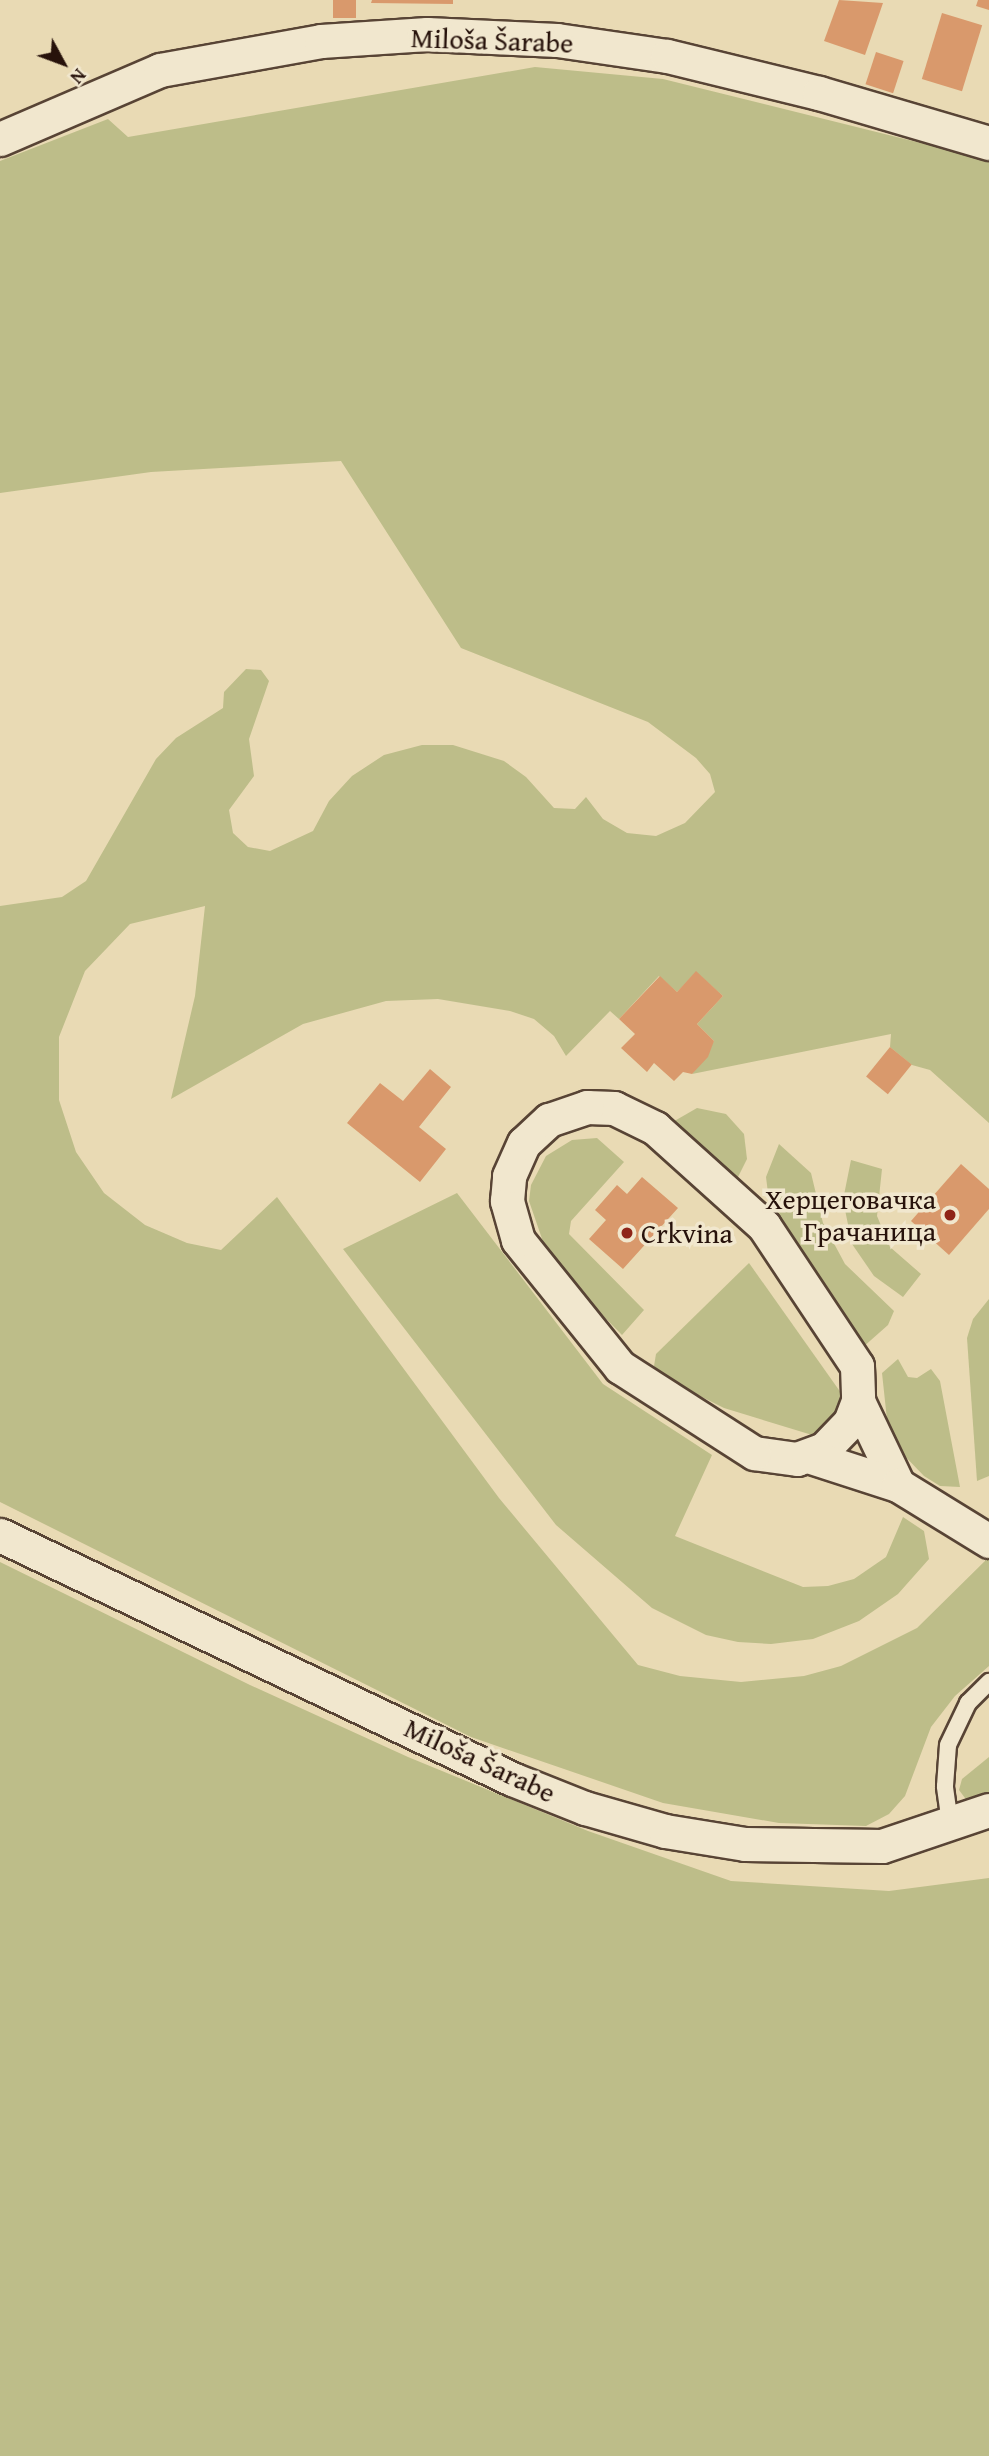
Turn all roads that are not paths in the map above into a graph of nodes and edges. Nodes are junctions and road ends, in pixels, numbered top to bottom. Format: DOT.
graph roads {
  1 [pos="0,139"];
  2 [pos="989,143"];
  3 [pos="858,1401"];
  4 [pos="808,1457"];
  5 [pos="898,1485"];
  6 [pos="0,1535"];
  7 [pos="989,1541"];
  8 [pos="989,1682"];
  9 [pos="989,1810"];
  10 [pos="950,1823"];
  1 -- 2 [label="street, Miloša Šarabe"];
  3 -- 4 [label="street"];
  3 -- 4 [label="street"];
  3 -- 5 [label="street"];
  4 -- 5 [label="street"];
  5 -- 7 [label="street"];
  6 -- 10 [label="street, Miloša Šarabe"];
  8 -- 10 [label="lane"];
  9 -- 10 [label="street, Miloša Šarabe"];
}
